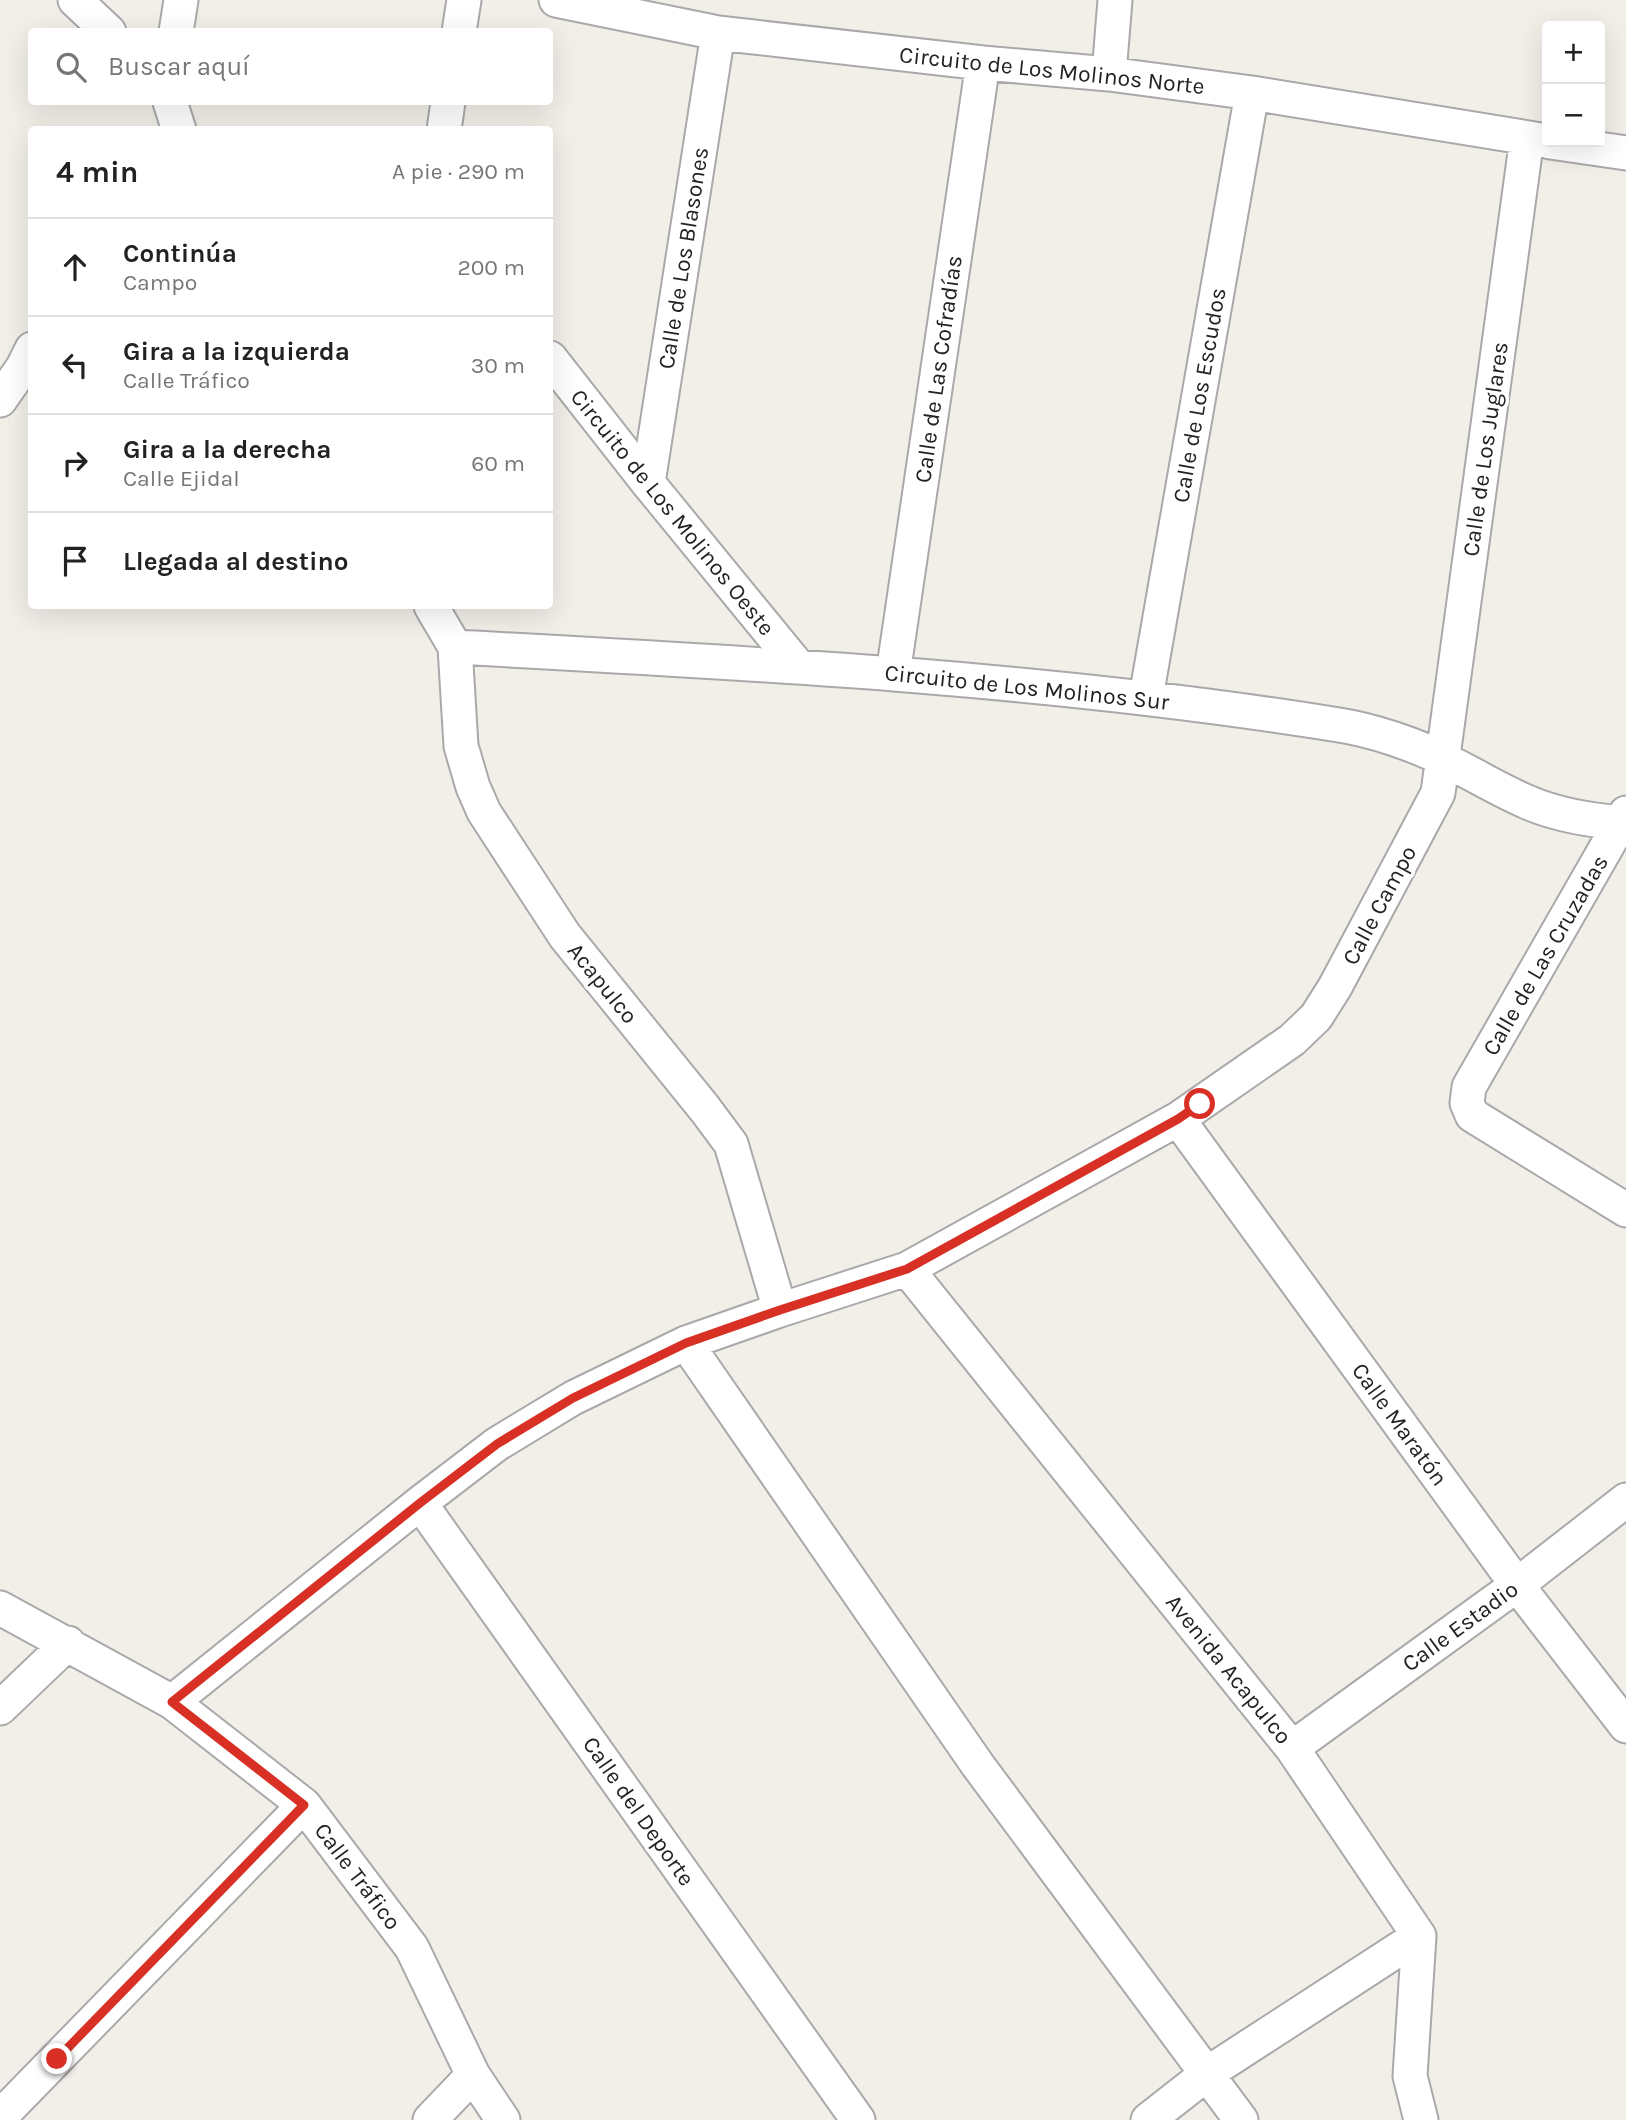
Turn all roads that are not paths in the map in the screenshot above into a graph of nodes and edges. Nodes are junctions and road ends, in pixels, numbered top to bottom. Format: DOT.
graph roads {
  1 [pos="75,0"];
  2 [pos="181,0"];
  3 [pos="464,0"];
  4 [pos="556,0"];
  5 [pos="1115,0"];
  6 [pos="105,28"];
  7 [pos="177,28"];
  8 [pos="460,28"];
  9 [pos="718,33"];
  10 [pos="983,63"];
  11 [pos="1109,74"];
  12 [pos="1252,93"];
  13 [pos="171,105"];
  14 [pos="448,105"];
  15 [pos="178,126"];
  16 [pos="445,126"];
  17 [pos="1542,140"];
  18 [pos="1587,147"];
  19 [pos="1626,153"];
  20 [pos="28,357"];
  21 [pos="553,362"];
  22 [pos="0,400"];
  23 [pos="648,483"];
  24 [pos="433,609"];
  25 [pos="455,647"];
  26 [pos="797,665"];
  27 [pos="893,674"];
  28 [pos="1146,697"];
  29 [pos="1444,759"];
  30 [pos="1624,820"];
  31 [pos="1178,1119"];
  32 [pos="1626,1210"];
  33 [pos="907,1269"];
  34 [pos="780,1310"];
  35 [pos="686,1343"];
  36 [pos="1626,1500"];
  37 [pos="420,1503"];
  38 [pos="1517,1585"];
  39 [pos="0,1608"];
  40 [pos="68,1643"];
  41 [pos="172,1702"];
  42 [pos="0,1708"];
  43 [pos="1626,1726"];
  44 [pos="1292,1748"];
  45 [pos="304,1805"];
  46 [pos="1419,1936"];
  47 [pos="1208,2073"];
  48 [pos="473,2075"];
  49 [pos="0,2118"];
  50 [pos="430,2120"];
  51 [pos="503,2120"];
  52 [pos="858,2120"];
  53 [pos="1148,2120"];
  54 [pos="1241,2120"];
  55 [pos="1421,2120"];
  1 -- 6 [label="street"];
  2 -- 7 [label="street"];
  3 -- 8 [label="street"];
  4 -- 9 [label="street, Circuito de Los Molinos Norte"];
  5 -- 11 [label="street"];
  9 -- 10 [label="street, Circuito de Los Molinos Norte"];
  9 -- 23 [label="street, Calle de Los Blasones"];
  10 -- 11 [label="street, Circuito de Los Molinos Norte"];
  10 -- 27 [label="street, Calle de Las Cofradías"];
  11 -- 12 [label="street, Circuito de Los Molinos Norte"];
  12 -- 17 [label="street, Circuito de Los Molinos Norte"];
  12 -- 28 [label="street, Calle de Los Escudos"];
  13 -- 15 [label="street"];
  14 -- 16 [label="street"];
  17 -- 29 [label="street, Calle de Los Juglares"];
  18 -- 19 [label="street, Circuito de Los Molinos Norte"];
  20 -- 22 [label="street"];
  21 -- 23 [label="street, Circuito de Los Molinos Oeste"];
  23 -- 26 [label="street, Circuito de Los Molinos Oeste"];
  24 -- 25 [label="street"];
  25 -- 26 [label="street, Circuito de Los Molinos Sur"];
  25 -- 34 [label="street, Acapulco"];
  26 -- 27 [label="street, Circuito de Los Molinos Sur"];
  27 -- 28 [label="street, Circuito de Los Molinos Sur"];
  28 -- 29 [label="street, Circuito de Los Molinos Sur"];
  29 -- 30 [label="street, Circuito de Los Molinos Sur"];
  29 -- 31 [label="street, Calle Campo"];
  30 -- 32 [label="street, Calle de Las Cruzadas"];
  31 -- 33 [label="street, Calle Campo"];
  31 -- 38 [label="street, Calle Maratón"];
  33 -- 34 [label="street, Calle Campo"];
  33 -- 44 [label="street, Avenida Acapulco"];
  34 -- 35 [label="street, Calle Campo"];
  35 -- 37 [label="street, Calle Campo"];
  35 -- 47 [label="street"];
  36 -- 38 [label="street, Calle Estadio"];
  37 -- 41 [label="street, Calle Campo"];
  37 -- 52 [label="street, Calle del Deporte"];
  38 -- 43 [label="street, Calle Maratón"];
  38 -- 44 [label="street, Calle Estadio"];
  39 -- 40 [label="street, Calle Tráfico"];
  40 -- 41 [label="street, Calle Tráfico"];
  40 -- 42 [label="street"];
  41 -- 45 [label="street, Calle Tráfico"];
  44 -- 46 [label="street, Avenida Acapulco"];
  45 -- 48 [label="street, Calle Tráfico"];
  45 -- 49 [label="street"];
  46 -- 47 [label="street"];
  46 -- 55 [label="street"];
  47 -- 53 [label="street"];
  47 -- 54 [label="street"];
  48 -- 50 [label="street"];
  48 -- 51 [label="street, Calle Tráfico"];
}
